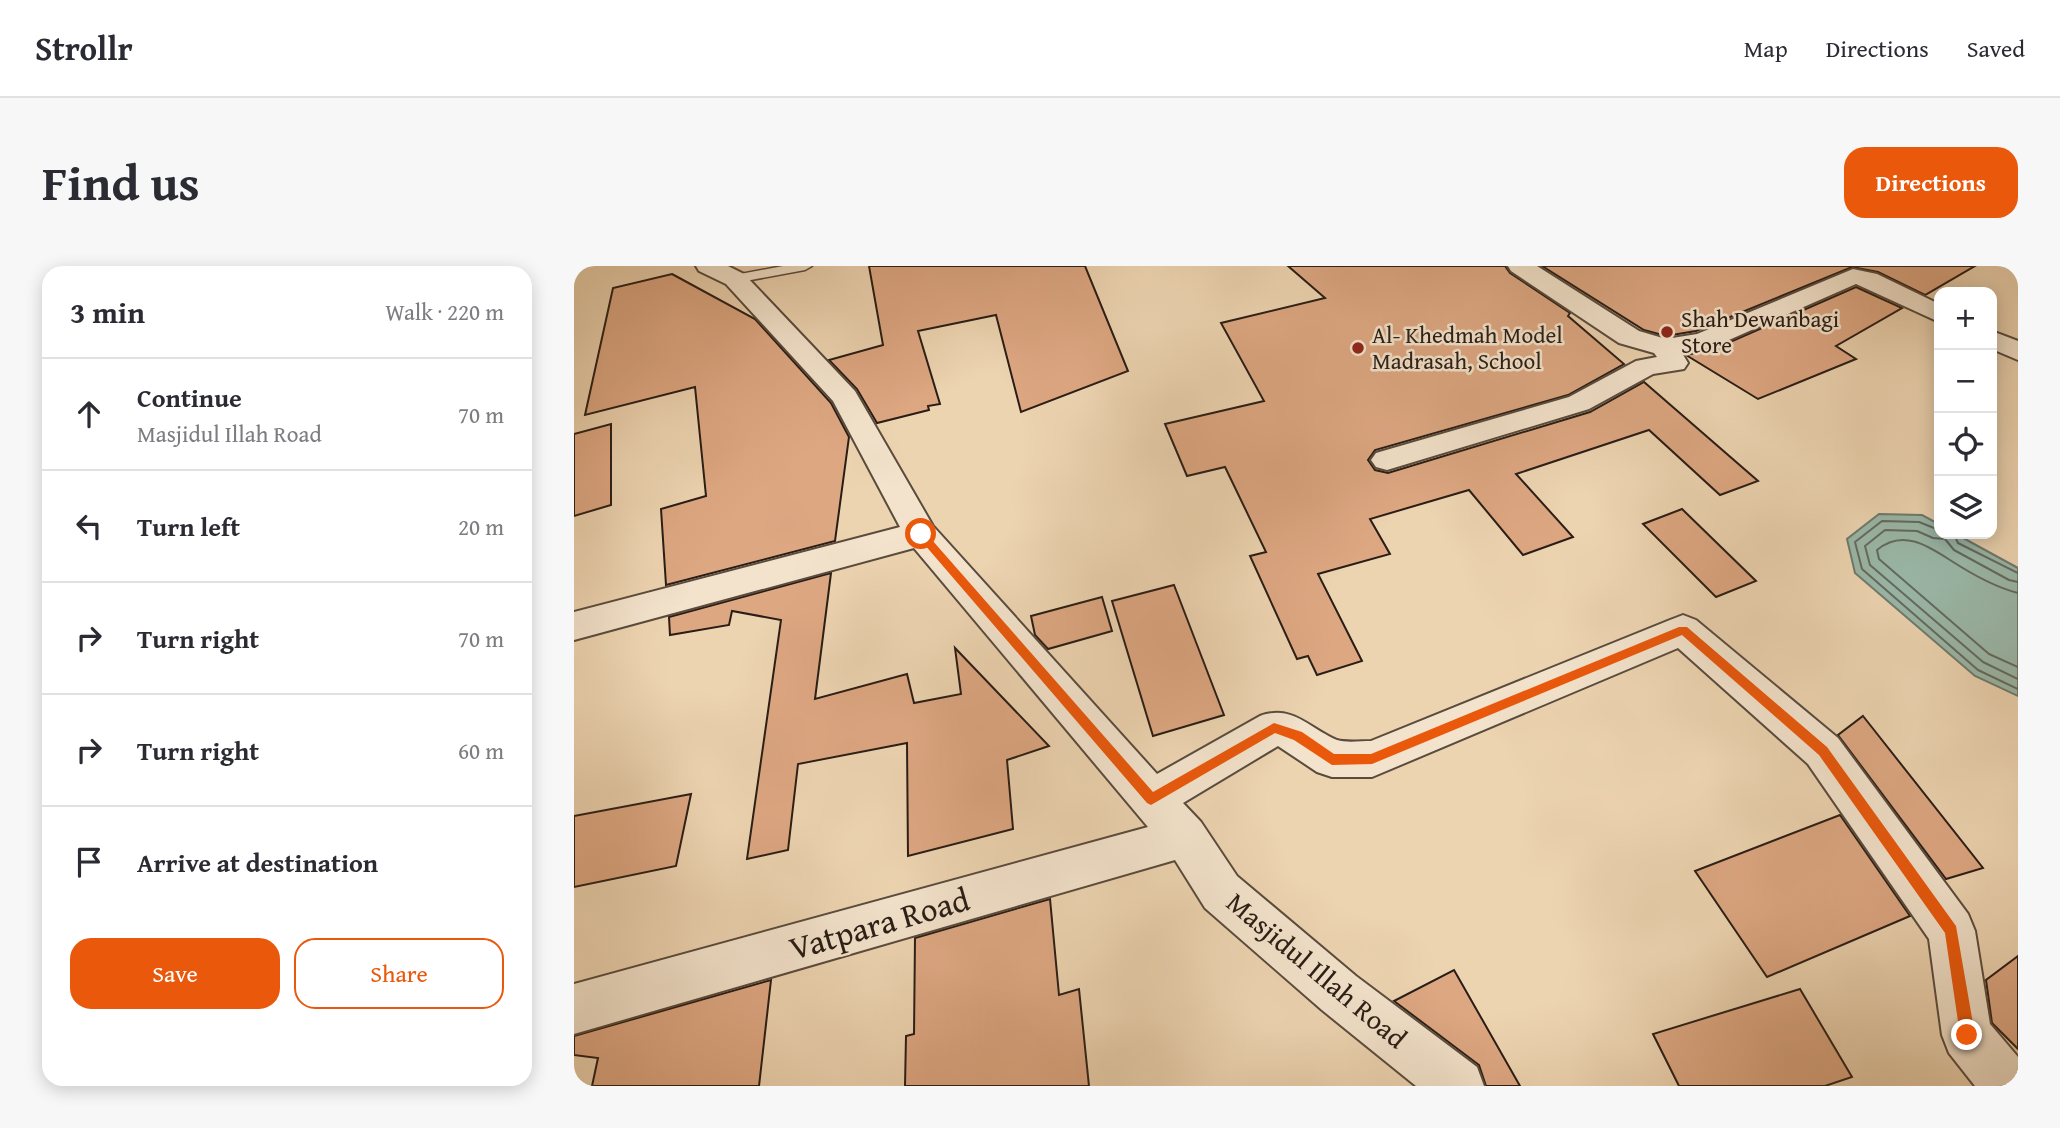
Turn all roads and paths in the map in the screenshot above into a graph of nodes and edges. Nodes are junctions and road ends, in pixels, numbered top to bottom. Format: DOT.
graph roads {
  1 [pos="805,266"];
  2 [pos="1520,266"];
  3 [pos="721,273"];
  4 [pos="1934,312"];
  5 [pos="1997,342"];
  6 [pos="2018,352"];
  7 [pos="1656,357"];
  8 [pos="1387,460"];
  9 [pos="921,534"];
  10 [pos="574,626"];
  11 [pos="1151,799"];
  12 [pos="1185,837"];
  13 [pos="574,1009"];
  14 [pos="1458,1086"];
  15 [pos="2008,1086"];
  1 -- 3 [label="lane"];
  2 -- 7 [label="street"];
  3 -- 9 [label="street, Masjidul Illah Road"];
  4 -- 7 [label="street"];
  5 -- 6 [label="street"];
  7 -- 8 [label="street"];
  9 -- 10 [label="street"];
  9 -- 11 [label="street, Masjidul Illah Road"];
  11 -- 12 [label="street, Masjidul Illah Road"];
  11 -- 15 [label="street"];
  12 -- 13 [label="street, Vatpara Road"];
  12 -- 14 [label="street, Masjidul Illah Road"];
}
